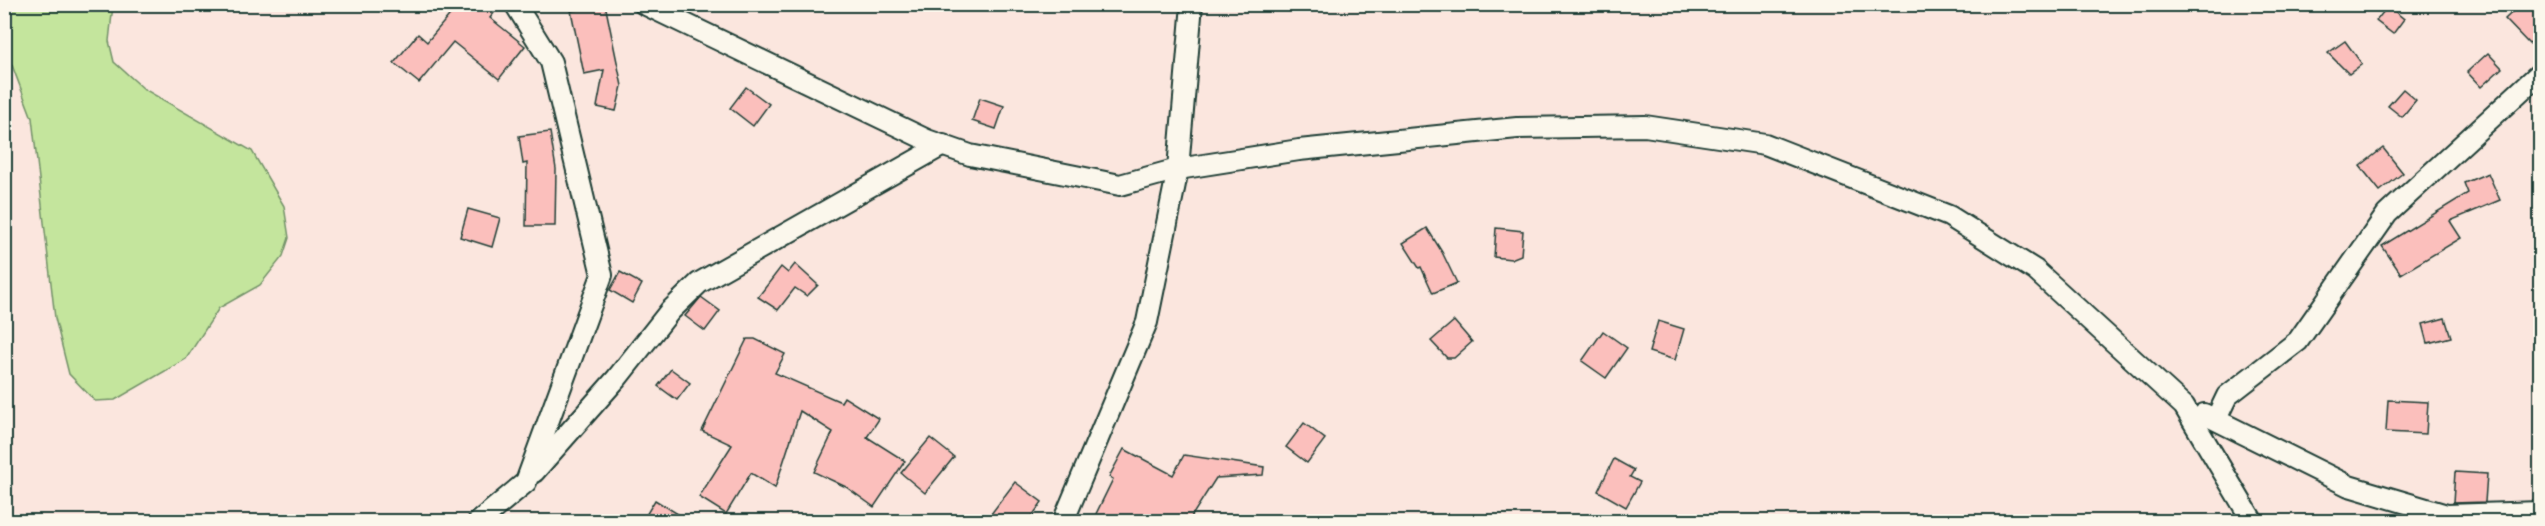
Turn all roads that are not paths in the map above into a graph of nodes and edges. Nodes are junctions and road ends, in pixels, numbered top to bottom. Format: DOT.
graph roads {
  1 [pos="515,4"];
  2 [pos="644,4"];
  3 [pos="1192,4"];
  4 [pos="2541,73"];
  5 [pos="943,145"];
  6 [pos="1178,169"];
  7 [pos="2184,406"];
  8 [pos="2216,419"];
  9 [pos="526,482"];
  10 [pos="2541,512"];
  11 [pos="478,522"];
  12 [pos="1063,522"];
  13 [pos="2253,522"];
  1 -- 9 [label="street"];
  2 -- 5 [label="street"];
  3 -- 6 [label="street"];
  4 -- 8 [label="street"];
  5 -- 6 [label="street"];
  5 -- 9 [label="street"];
  6 -- 7 [label="street"];
  6 -- 12 [label="street"];
  7 -- 8 [label="street"];
  7 -- 13 [label="street"];
  8 -- 10 [label="street"];
  9 -- 11 [label="street"];
}
